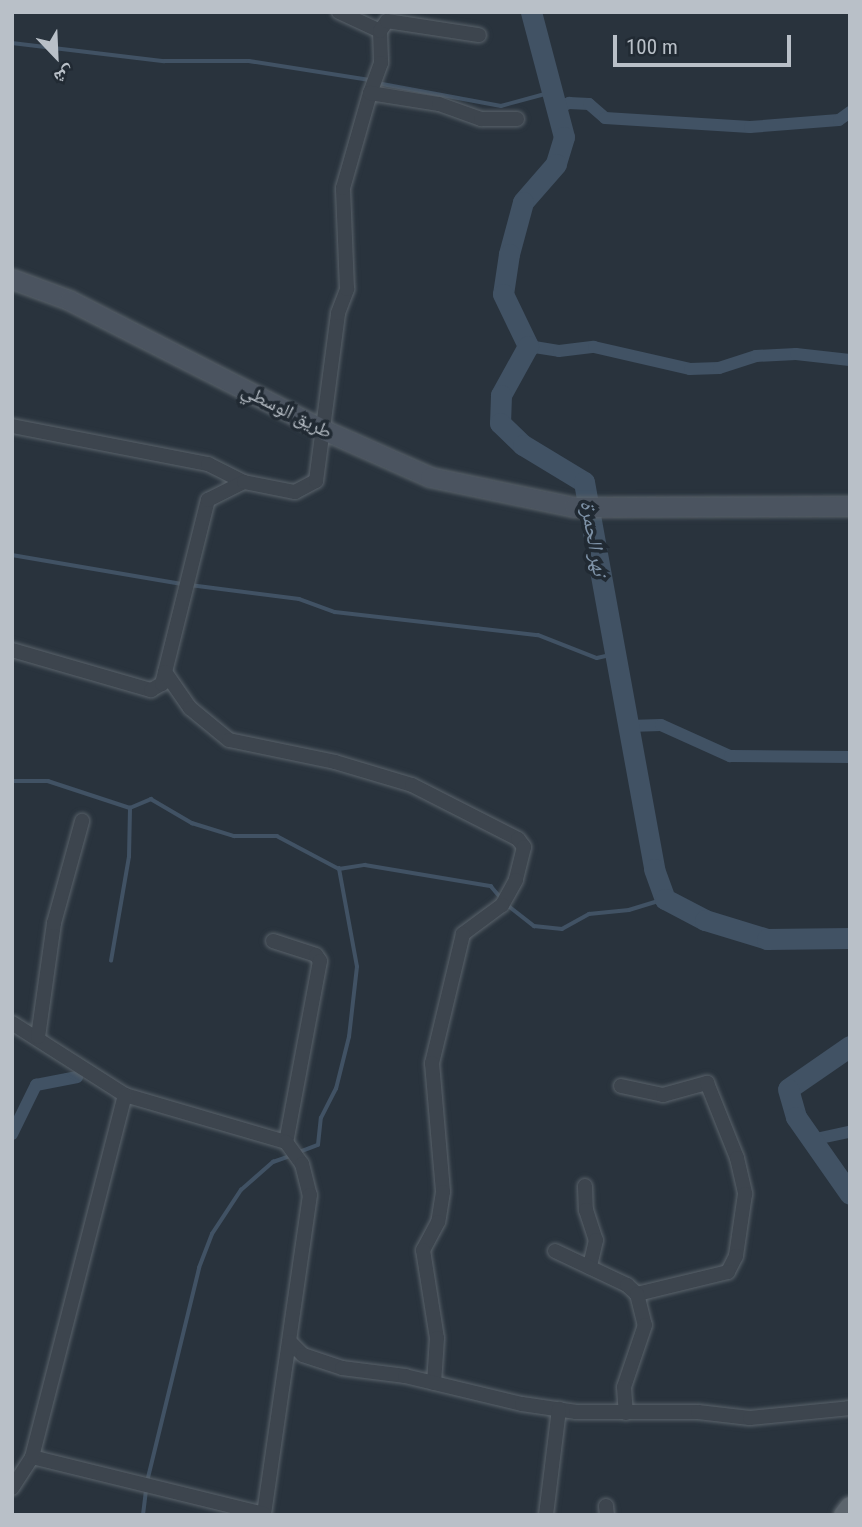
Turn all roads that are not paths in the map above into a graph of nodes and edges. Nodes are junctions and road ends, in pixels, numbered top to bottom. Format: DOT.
graph roads {
  1 [pos="339,12"];
  2 [pos="380,31"];
  3 [pos="479,35"];
  4 [pos="370,93"];
  5 [pos="517,119"];
  6 [pos="12,279"];
  7 [pos="12,426"];
  8 [pos="324,430"];
  9 [pos="244,482"];
  10 [pos="850,506"];
  11 [pos="12,650"];
  12 [pos="165,671"];
  13 [pos="82,821"];
  14 [pos="273,941"];
  15 [pos="12,1023"];
  16 [pos="38,1037"];
  17 [pos="621,1086"];
  18 [pos="125,1095"];
  19 [pos="290,1145"];
  20 [pos="585,1186"];
  21 [pos="555,1251"];
  22 [pos="590,1267"];
  23 [pos="637,1294"];
  24 [pos="290,1342"];
  25 [pos="434,1383"];
  26 [pos="850,1408"];
  27 [pos="559,1409"];
  28 [pos="626,1413"];
  29 [pos="32,1457"];
  30 [pos="12,1488"];
  31 [pos="850,1507"];
  32 [pos="264,1514"];
  33 [pos="546,1515"];
  34 [pos="844,1515"];
  1 -- 2 [label="street"];
  2 -- 3 [label="street"];
  2 -- 4 [label="street"];
  4 -- 5 [label="street"];
  4 -- 8 [label="street"];
  6 -- 8 [label="main road, طريق الوسطي"];
  7 -- 9 [label="street"];
  8 -- 9 [label="street"];
  8 -- 10 [label="main road, طريق الوسطي"];
  9 -- 12 [label="street"];
  11 -- 12 [label="street"];
  12 -- 25 [label="street"];
  13 -- 16 [label="street"];
  14 -- 19 [label="street"];
  15 -- 16 [label="street"];
  16 -- 18 [label="street"];
  17 -- 23 [label="street"];
  18 -- 19 [label="street"];
  18 -- 29 [label="street"];
  19 -- 24 [label="street"];
  20 -- 22 [label="street"];
  21 -- 22 [label="street"];
  22 -- 23 [label="street"];
  23 -- 28 [label="street"];
  24 -- 25 [label="street"];
  24 -- 32 [label="street"];
  25 -- 27 [label="street"];
  26 -- 28 [label="street"];
  27 -- 28 [label="street"];
  27 -- 33 [label="street"];
  29 -- 30 [label="street"];
  29 -- 32 [label="street"];
  31 -- 34 [label="main road"];
}
